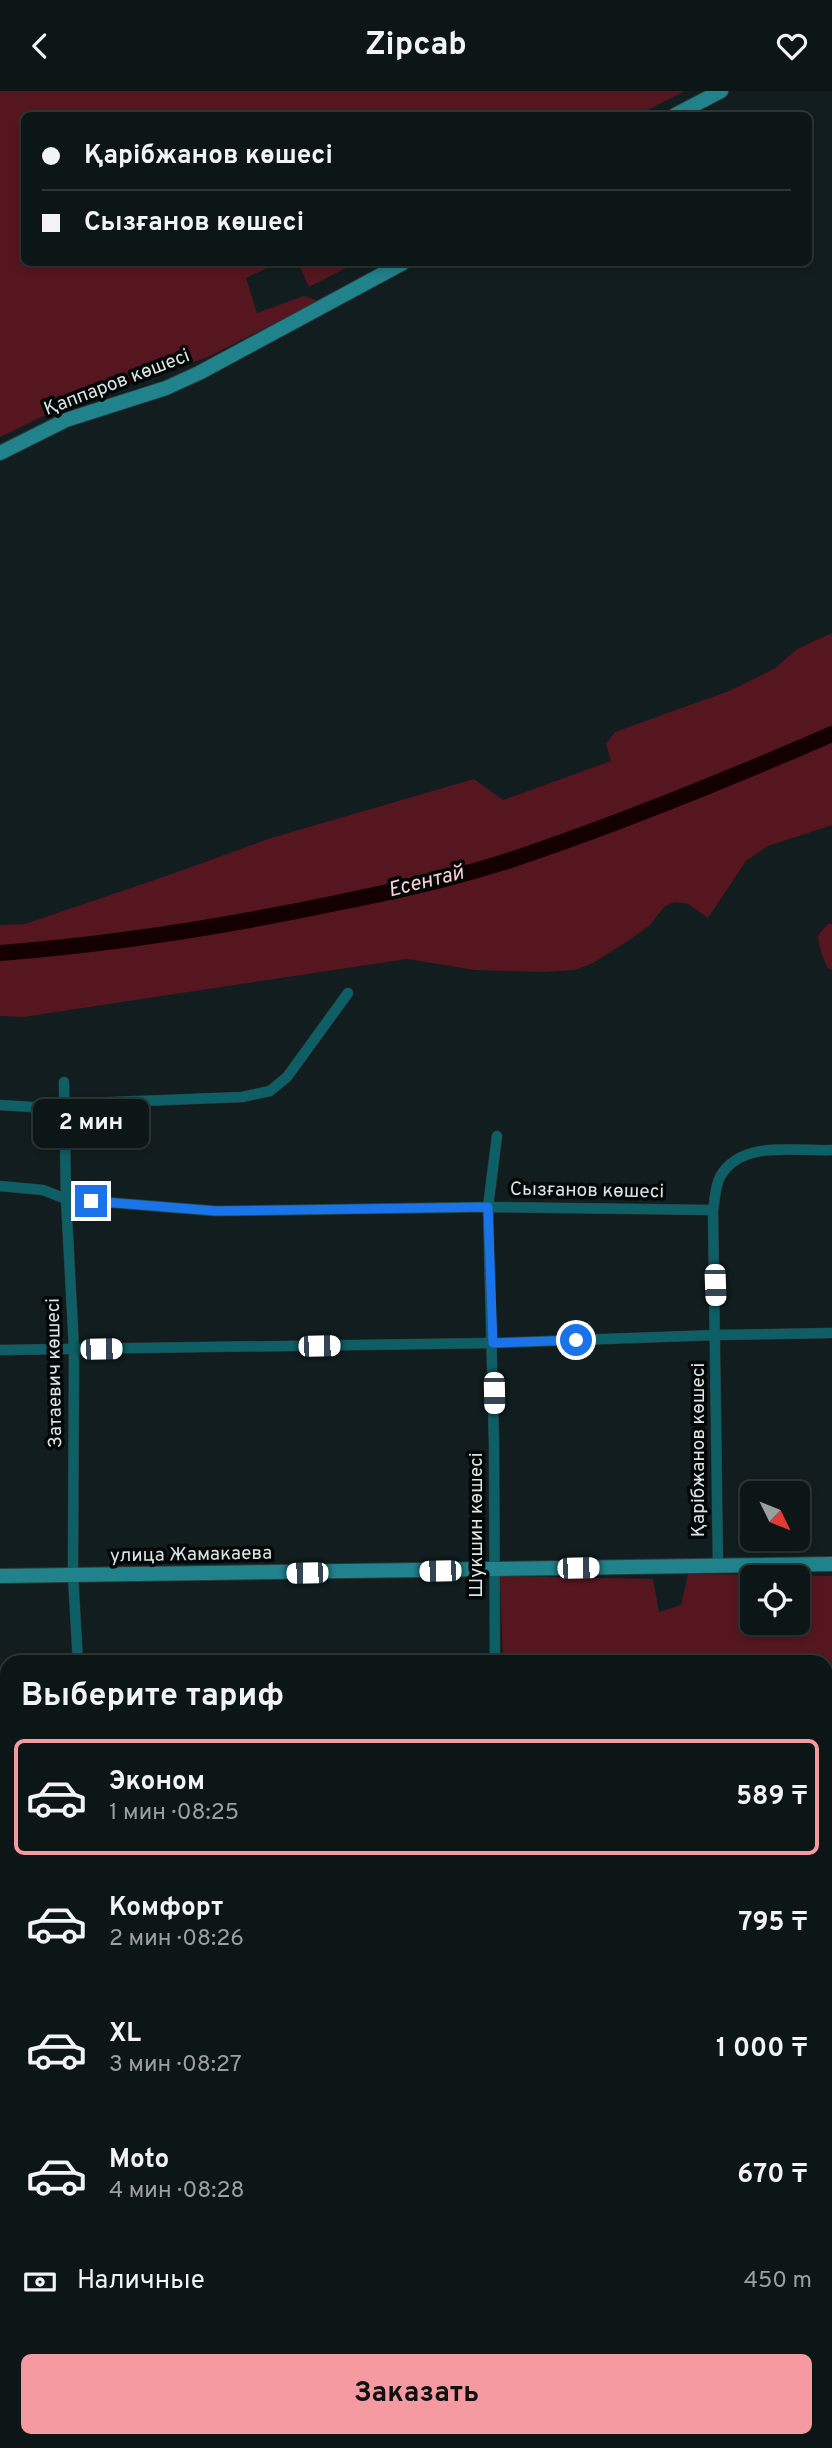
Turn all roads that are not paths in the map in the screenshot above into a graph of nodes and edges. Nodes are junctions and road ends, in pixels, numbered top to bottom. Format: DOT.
graph roads {
  1 [pos="721,91"];
  2 [pos="681,112"];
  3 [pos="398,266"];
  4 [pos="0,453"];
  5 [pos="348,993"];
  6 [pos="64,1082"];
  7 [pos="0,1105"];
  8 [pos="64,1106"];
  9 [pos="497,1136"];
  10 [pos="832,1150"];
  11 [pos="0,1186"];
  12 [pos="66,1199"];
  13 [pos="488,1207"];
  14 [pos="713,1210"];
  15 [pos="832,1333"];
  16 [pos="716,1335"];
  17 [pos="493,1343"];
  18 [pos="74,1349"];
  19 [pos="0,1350"];
  20 [pos="832,1564"];
  21 [pos="718,1566"];
  22 [pos="494,1570"];
  23 [pos="73,1575"];
  24 [pos="0,1576"];
  25 [pos="78,1655"];
  26 [pos="495,1655"];
  1 -- 2 [label="street"];
  3 -- 4 [label="street, Қаппаров көшесі"];
  5 -- 8 [label="street"];
  6 -- 8 [label="street, Затаевич көшесі"];
  7 -- 8 [label="street"];
  8 -- 12 [label="street, Затаевич көшесі"];
  9 -- 13 [label="street, Шукшин көшесі"];
  10 -- 14 [label="street, Қарібжанов көшесі"];
  11 -- 12 [label="street, Сызғанов көшесі"];
  12 -- 13 [label="street, Сызғанов көшесі"];
  12 -- 18 [label="street, Затаевич көшесі"];
  13 -- 14 [label="street, Сызғанов көшесі"];
  13 -- 17 [label="street, Шукшин көшесі"];
  14 -- 16 [label="street, Қарібжанов көшесі"];
  15 -- 16 [label="street, Қарібжанов көшесі"];
  16 -- 17 [label="street, Қарібжанов көшесі"];
  16 -- 21 [label="street, Қарібжанов көшесі"];
  17 -- 18 [label="street, Қарібжанов көшесі"];
  17 -- 22 [label="street, Шукшин көшесі"];
  18 -- 19 [label="street, Қарібжанов көшесі"];
  18 -- 23 [label="street, Затаевич көшесі"];
  20 -- 21 [label="street, улица Жамакаева"];
  21 -- 22 [label="street, улица Жамакаева"];
  22 -- 23 [label="street, улица Жамакаева"];
  22 -- 26 [label="street, Шукшин көшесі"];
  23 -- 24 [label="street, улица Жамакаева"];
  23 -- 25 [label="street, Затаевич көшесі"];
}
